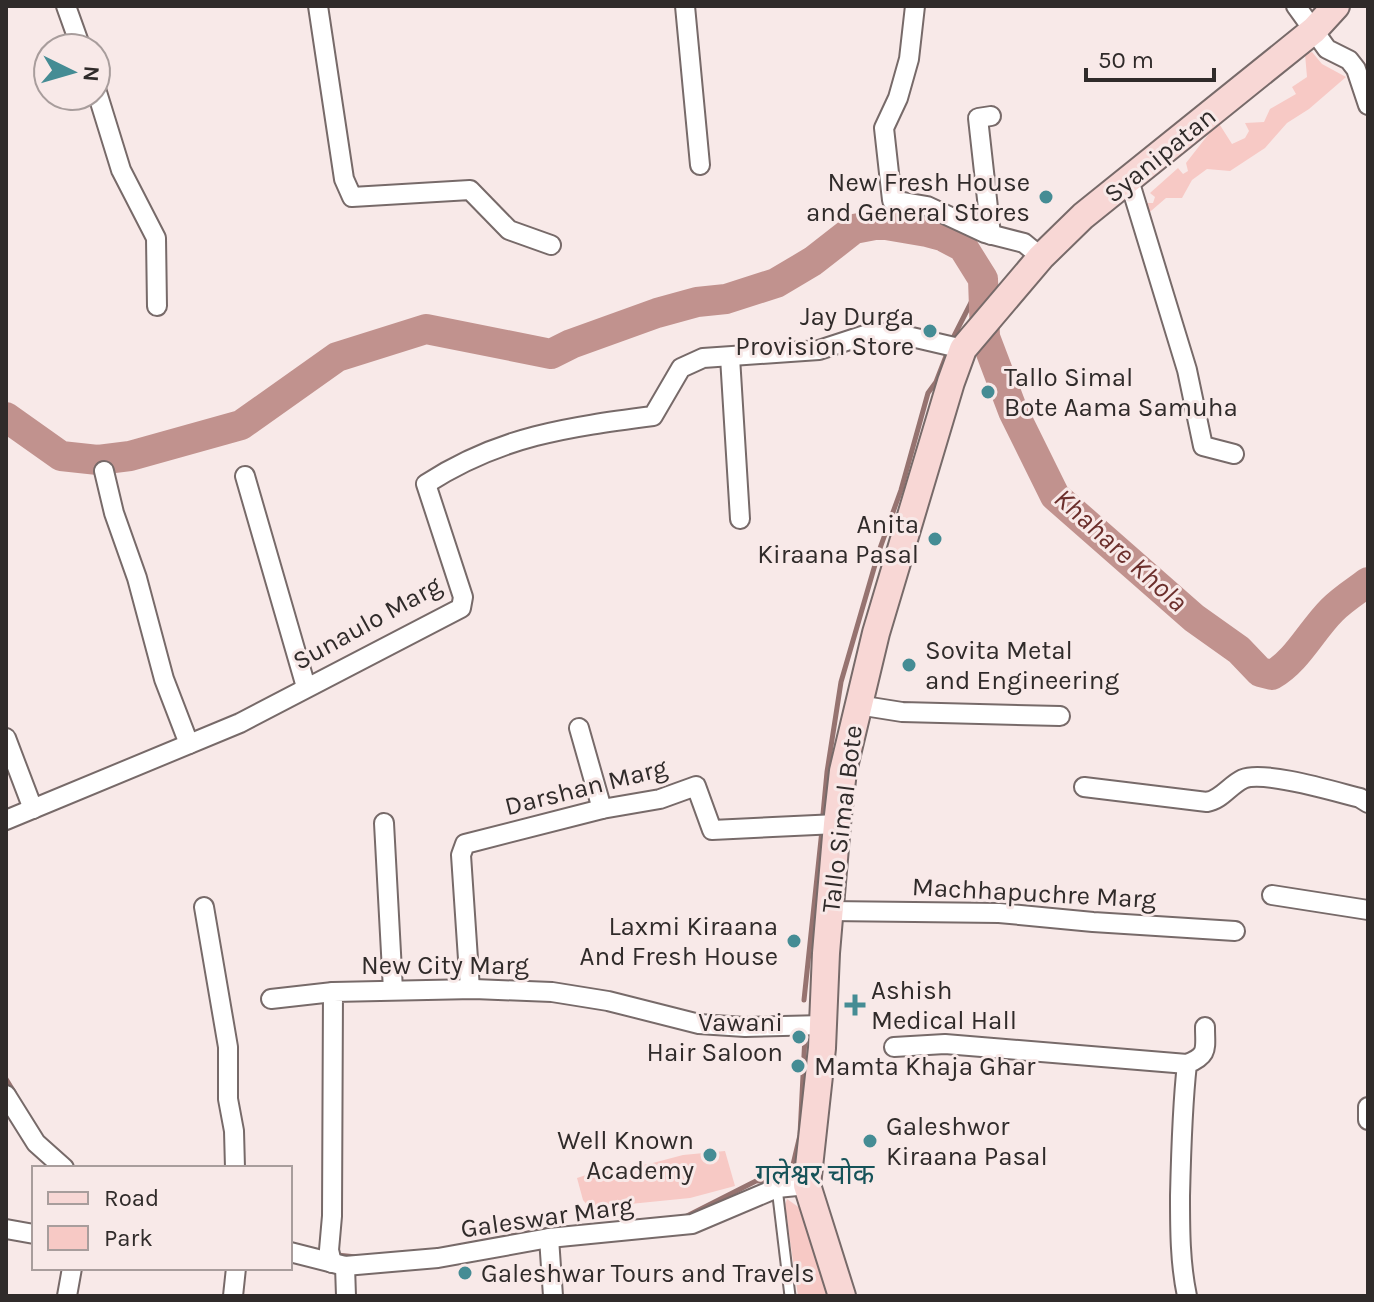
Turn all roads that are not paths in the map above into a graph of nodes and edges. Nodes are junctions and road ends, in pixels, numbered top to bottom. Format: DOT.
graph roads {
  1 [pos="66,6"];
  2 [pos="318,6"];
  3 [pos="685,6"];
  4 [pos="915,6"];
  5 [pos="1296,6"];
  6 [pos="1336,6"];
  7 [pos="1314,30"];
  8 [pos="75,32"];
  9 [pos="1368,105"];
  10 [pos="103,112"];
  11 [pos="991,116"];
  12 [pos="700,165"];
  13 [pos="1129,180"];
  14 [pos="991,235"];
  15 [pos="551,245"];
  16 [pos="1032,266"];
  17 [pos="157,306"];
  18 [pos="969,342"];
  19 [pos="730,357"];
  20 [pos="1234,454"];
  21 [pos="104,471"];
  22 [pos="245,476"];
  23 [pos="740,519"];
  24 [pos="306,687"];
  25 [pos="858,705"];
  26 [pos="1060,716"];
  27 [pos="579,728"];
  28 [pos="6,738"];
  29 [pos="189,744"];
  30 [pos="1084,787"];
  31 [pos="1368,803"];
  32 [pos="33,809"];
  33 [pos="602,809"];
  34 [pos="6,820"];
  35 [pos="384,823"];
  36 [pos="837,824"];
  37 [pos="1272,895"];
  38 [pos="204,907"];
  39 [pos="1368,910"];
  40 [pos="829,911"];
  41 [pos="1235,931"];
  42 [pos="470,989"];
  43 [pos="393,990"];
  44 [pos="333,992"];
  45 [pos="271,999"];
  46 [pos="824,1025"];
  47 [pos="1205,1027"];
  48 [pos="894,1047"];
  49 [pos="1187,1064"];
  50 [pos="6,1095"];
  51 [pos="1368,1107"];
  52 [pos="1368,1120"];
  53 [pos="62,1166"];
  54 [pos="235,1166"];
  55 [pos="807,1185"];
  56 [pos="777,1188"];
  57 [pos="6,1229"];
  58 [pos="32,1234"];
  59 [pos="549,1238"];
  60 [pos="292,1252"];
  61 [pos="339,1264"];
  62 [pos="72,1270"];
  63 [pos="236,1270"];
  64 [pos="67,1296"];
  65 [pos="233,1296"];
  66 [pos="346,1296"];
  67 [pos="553,1296"];
  68 [pos="790,1296"];
  69 [pos="842,1296"];
  70 [pos="1187,1296"];
  1 -- 8 [label="street"];
  2 -- 15 [label="street"];
  3 -- 12 [label="street"];
  4 -- 14 [label="street"];
  5 -- 7 [label="street"];
  6 -- 7 [label="main road, Syanipatan"];
  7 -- 9 [label="street"];
  7 -- 13 [label="main road, Syanipatan"];
  10 -- 17 [label="street"];
  11 -- 14 [label="street"];
  13 -- 16 [label="main road, Syanipatan"];
  13 -- 20 [label="street"];
  14 -- 16 [label="street"];
  16 -- 18 [label="main road, Tallo Simal Bote"];
  18 -- 19 [label="street, Sunaulo Marg"];
  18 -- 25 [label="main road, Tallo Simal Bote"];
  19 -- 23 [label="street"];
  19 -- 24 [label="street, Sunaulo Marg"];
  21 -- 29 [label="street"];
  22 -- 24 [label="street"];
  24 -- 29 [label="street, Sunaulo Marg"];
  25 -- 26 [label="street"];
  25 -- 36 [label="main road, Tallo Simal Bote"];
  27 -- 33 [label="street"];
  28 -- 32 [label="street"];
  29 -- 32 [label="street, Sunaulo Marg"];
  30 -- 31 [label="street"];
  32 -- 34 [label="street, Sunaulo Marg"];
  33 -- 36 [label="street, Darshan Marg"];
  33 -- 42 [label="street, Darshan Marg"];
  35 -- 43 [label="street"];
  36 -- 40 [label="main road, Tallo Simal Bote"];
  37 -- 39 [label="street"];
  38 -- 54 [label="street"];
  40 -- 41 [label="street, Machhapuchre Marg"];
  40 -- 46 [label="main road, Tallo Simal Bote"];
  42 -- 43 [label="street, New City Marg"];
  42 -- 46 [label="street, New City Marg"];
  43 -- 44 [label="street, New City Marg"];
  44 -- 45 [label="street"];
  44 -- 61 [label="street, New City Marg"];
  46 -- 55 [label="main road, Tallo Simal Bote"];
  47 -- 49 [label="street"];
  48 -- 49 [label="street"];
  49 -- 70 [label="street"];
  50 -- 53 [label="street"];
  51 -- 52 [label="street"];
  55 -- 56 [label="street, Galeswar Marg"];
  55 -- 69 [label="main road, Tallo Simal Bote"];
  56 -- 59 [label="street, Galeswar Marg"];
  56 -- 68 [label="lane"];
  57 -- 58 [label="street"];
  59 -- 61 [label="street, Galeswar Marg"];
  59 -- 67 [label="street"];
  60 -- 61 [label="street, Galeswar Marg"];
  61 -- 66 [label="street, New City Marg"];
  62 -- 64 [label="street"];
  63 -- 65 [label="street"];
}
